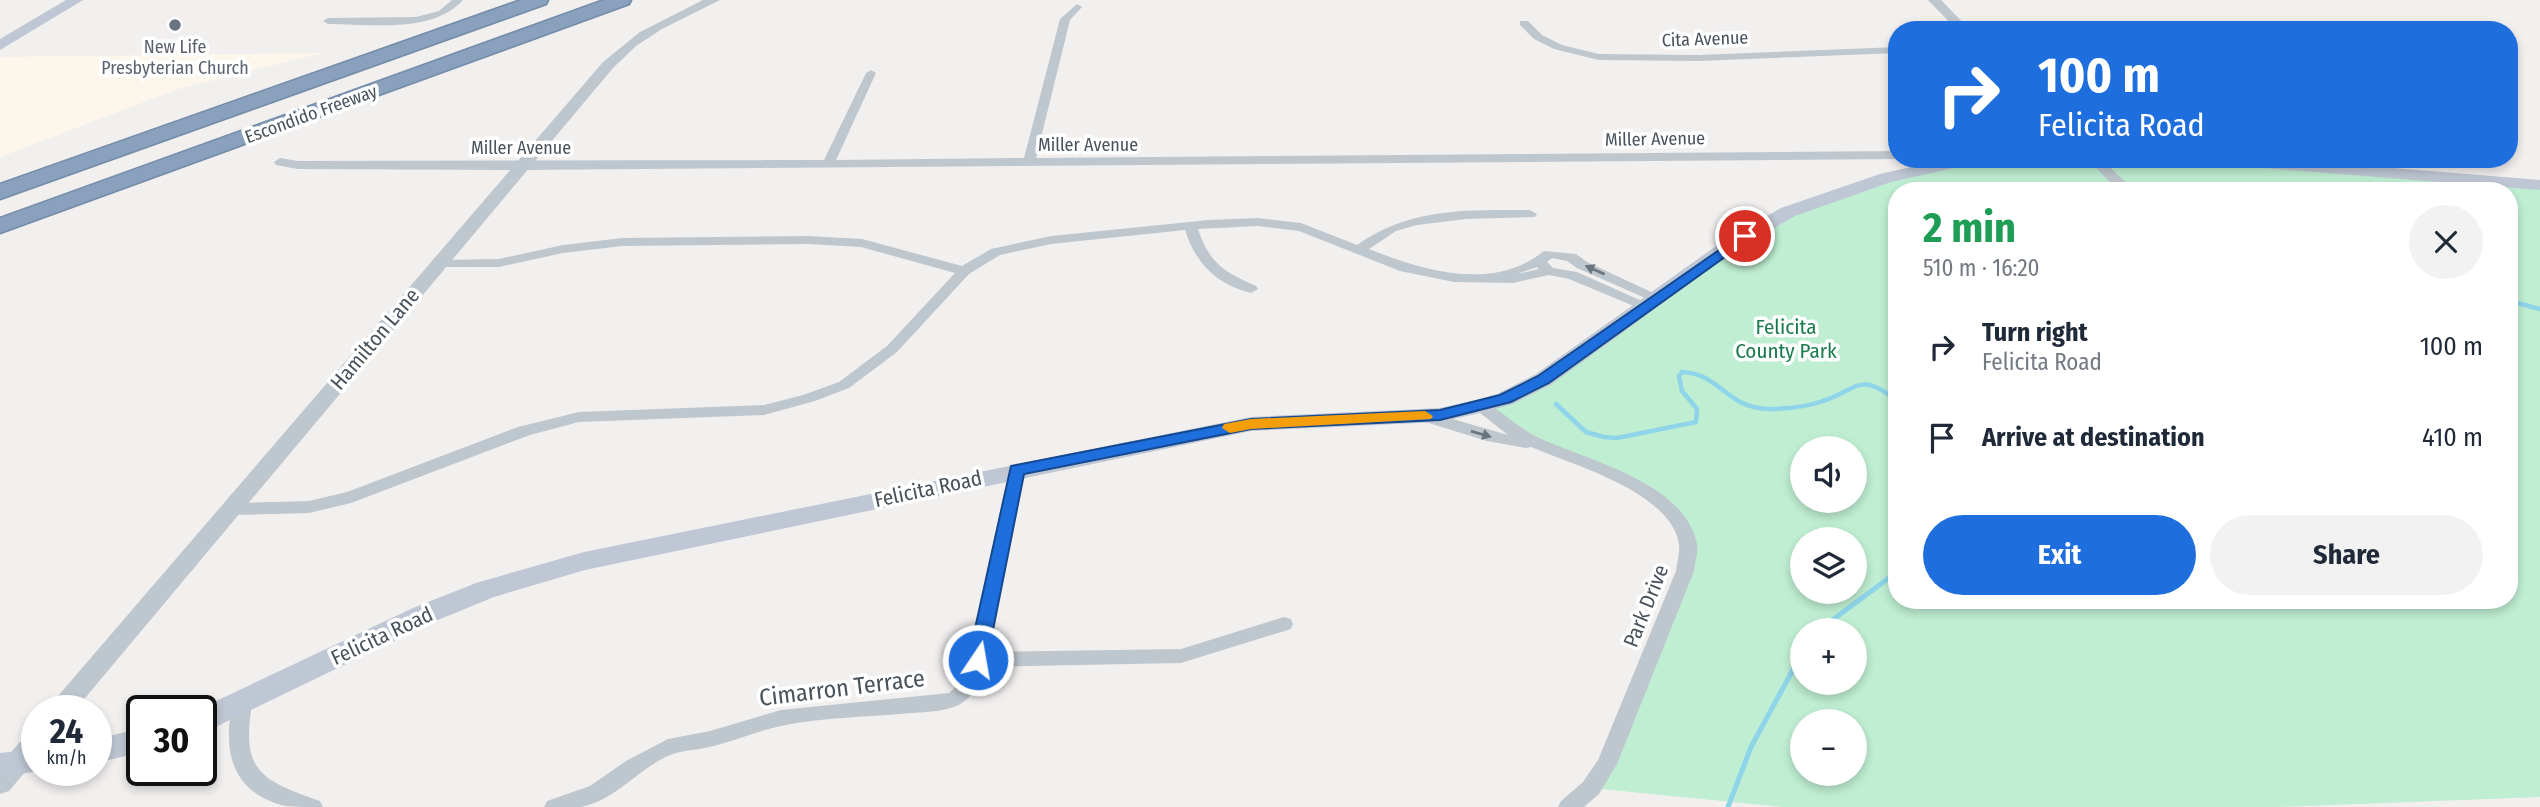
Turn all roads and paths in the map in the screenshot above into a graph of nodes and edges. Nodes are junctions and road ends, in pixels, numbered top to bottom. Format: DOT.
graph roads {
  1 [pos="76,0"];
  2 [pos="458,0"];
  3 [pos="539,0"];
  4 [pos="574,0"];
  5 [pos="601,0"];
  6 [pos="622,0"];
  7 [pos="714,0"];
  8 [pos="1934,0"];
  9 [pos="1077,7"];
  10 [pos="328,21"];
  11 [pos="1955,21"];
  12 [pos="1524,23"];
  13 [pos="0,45"];
  14 [pos="1888,50"];
  15 [pos="363,61"];
  16 [pos="871,73"];
  17 [pos="254,135"];
  18 [pos="1888,155"];
  19 [pos="280,162"];
  20 [pos="1028,163"];
  21 [pos="828,164"];
  22 [pos="521,166"];
  23 [pos="1935,168"];
  24 [pos="2103,168"];
  25 [pos="2327,168"];
  26 [pos="0,172"];
  27 [pos="104,179"];
  28 [pos="2116,182"];
  29 [pos="2502,182"];
  30 [pos="2518,183"];
  31 [pos="2540,185"];
  32 [pos="0,192"];
  33 [pos="0,208"];
  34 [pos="1530,214"];
  35 [pos="0,216"];
  36 [pos="0,225"];
  37 [pos="1191,226"];
  38 [pos="0,244"];
  39 [pos="1360,249"];
  40 [pos="438,264"];
  41 [pos="1544,267"];
  42 [pos="964,271"];
  43 [pos="1251,289"];
  44 [pos="1651,302"];
  45 [pos="1481,406"];
  46 [pos="1425,416"];
  47 [pos="1539,444"];
  48 [pos="1017,470"];
  49 [pos="232,509"];
  50 [pos="1284,624"];
  51 [pos="978,660"];
  52 [pos="74,695"];
  53 [pos="242,704"];
  54 [pos="217,715"];
  55 [pos="312,807"];
  56 [pos="555,807"];
  57 [pos="1569,807"];
  1 -- 13 [label="main road"];
  2 -- 10 [label="street"];
  3 -- 15 [label="highway, Escondido Freeway"];
  4 -- 33 [label="highway"];
  5 -- 27 [label="highway"];
  6 -- 17 [label="highway, Escondido Freeway"];
  7 -- 22 [label="street, Hamilton Lane"];
  8 -- 11 [label="street"];
  9 -- 20 [label="street"];
  12 -- 14 [label="street, Cita Avenue"];
  15 -- 26 [label="highway"];
  15 -- 32 [label="highway, Escondido Freeway"];
  16 -- 21 [label="street"];
  17 -- 36 [label="highway, Escondido Freeway"];
  17 -- 38 [label="highway"];
  18 -- 20 [label="street, Miller Avenue"];
  19 -- 22 [label="street, Miller Avenue"];
  20 -- 21 [label="street, Miller Avenue"];
  21 -- 22 [label="street, Miller Avenue"];
  22 -- 40 [label="street, Hamilton Lane"];
  23 -- 44 [label="main road, Felicita Road"];
  24 -- 28 [label="street"];
  25 -- 29 [label="main road"];
  27 -- 35 [label="highway"];
  27 -- 36 [label="highway"];
  30 -- 31 [label="main road"];
  34 -- 39 [label="street"];
  37 -- 39 [label="street"];
  37 -- 42 [label="street"];
  37 -- 43 [label="street"];
  39 -- 41 [label="street"];
  40 -- 42 [label="street"];
  40 -- 49 [label="street, Hamilton Lane"];
  41 -- 44 [label="street"];
  44 -- 41 [label="street, one-way"];
  42 -- 49 [label="street"];
  44 -- 45 [label="main road, Felicita Road"];
  45 -- 46 [label="main road, Felicita Road"];
  45 -- 47 [label="street, Park Drive"];
  46 -- 47 [label="street, Park Drive, one-way"];
  46 -- 48 [label="main road, Felicita Road"];
  47 -- 57 [label="street, Park Drive"];
  48 -- 51 [label="street, Cimarron Terrace"];
  48 -- 53 [label="main road, Felicita Road"];
  49 -- 52 [label="street, Hamilton Lane"];
  50 -- 51 [label="street"];
  51 -- 56 [label="street, Cimarron Terrace"];
  53 -- 54 [label="main road, Felicita Road"];
  53 -- 55 [label="street"];
}
